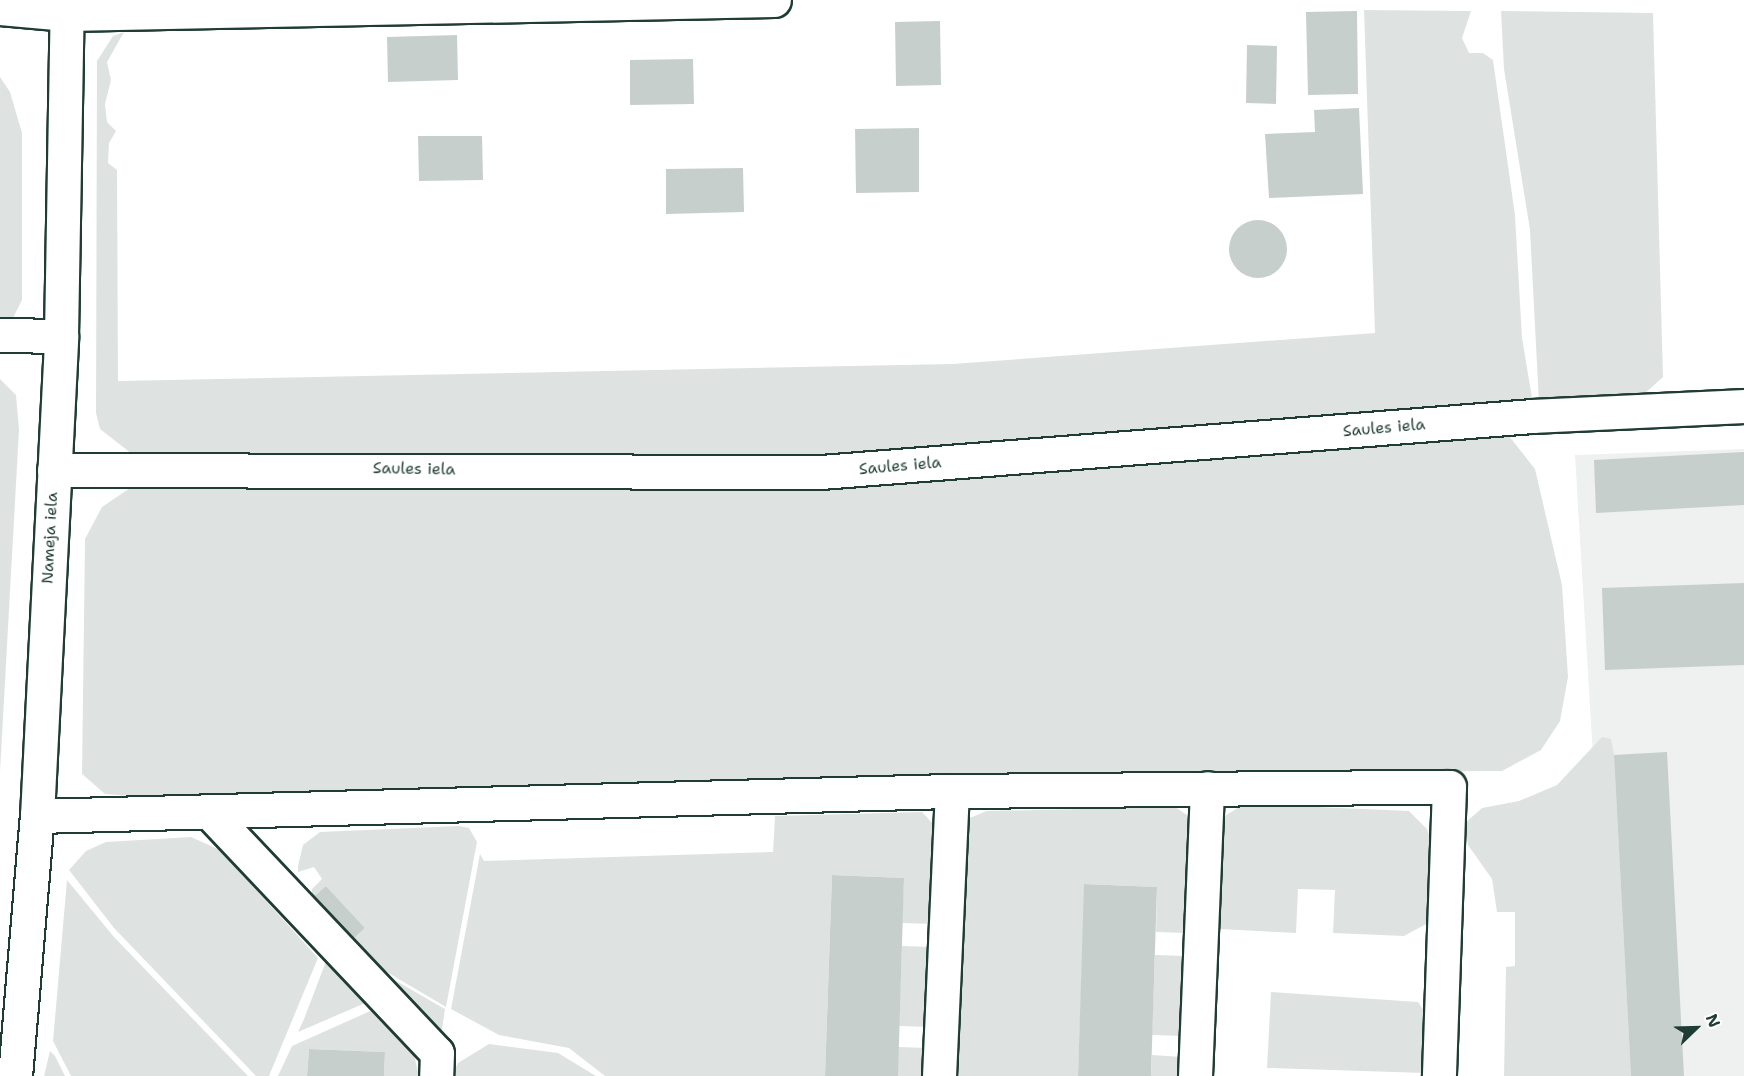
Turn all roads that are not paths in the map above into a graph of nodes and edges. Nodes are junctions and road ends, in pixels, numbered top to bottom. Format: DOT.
graph roads {
  1 [pos="774,0"];
  2 [pos="67,7"];
  3 [pos="0,8"];
  4 [pos="0,335"];
  5 [pos="61,336"];
  6 [pos="1744,406"];
  7 [pos="54,471"];
  8 [pos="1207,788"];
  9 [pos="952,791"];
  10 [pos="210,813"];
  11 [pos="37,816"];
  12 [pos="15,1076"];
  13 [pos="436,1076"];
  14 [pos="939,1076"];
  15 [pos="1195,1076"];
  16 [pos="1439,1076"];
  1 -- 2 [label="street"];
  2 -- 3 [label="street"];
  2 -- 5 [label="street, Nameja iela"];
  4 -- 5 [label="street"];
  5 -- 7 [label="street, Nameja iela"];
  6 -- 7 [label="street, Saules iela"];
  7 -- 11 [label="street, Nameja iela"];
  8 -- 9 [label="street"];
  8 -- 15 [label="street"];
  8 -- 16 [label="street"];
  9 -- 10 [label="street"];
  9 -- 14 [label="street"];
  10 -- 11 [label="street"];
  10 -- 13 [label="street"];
  11 -- 12 [label="street, Nameja iela"];
}
